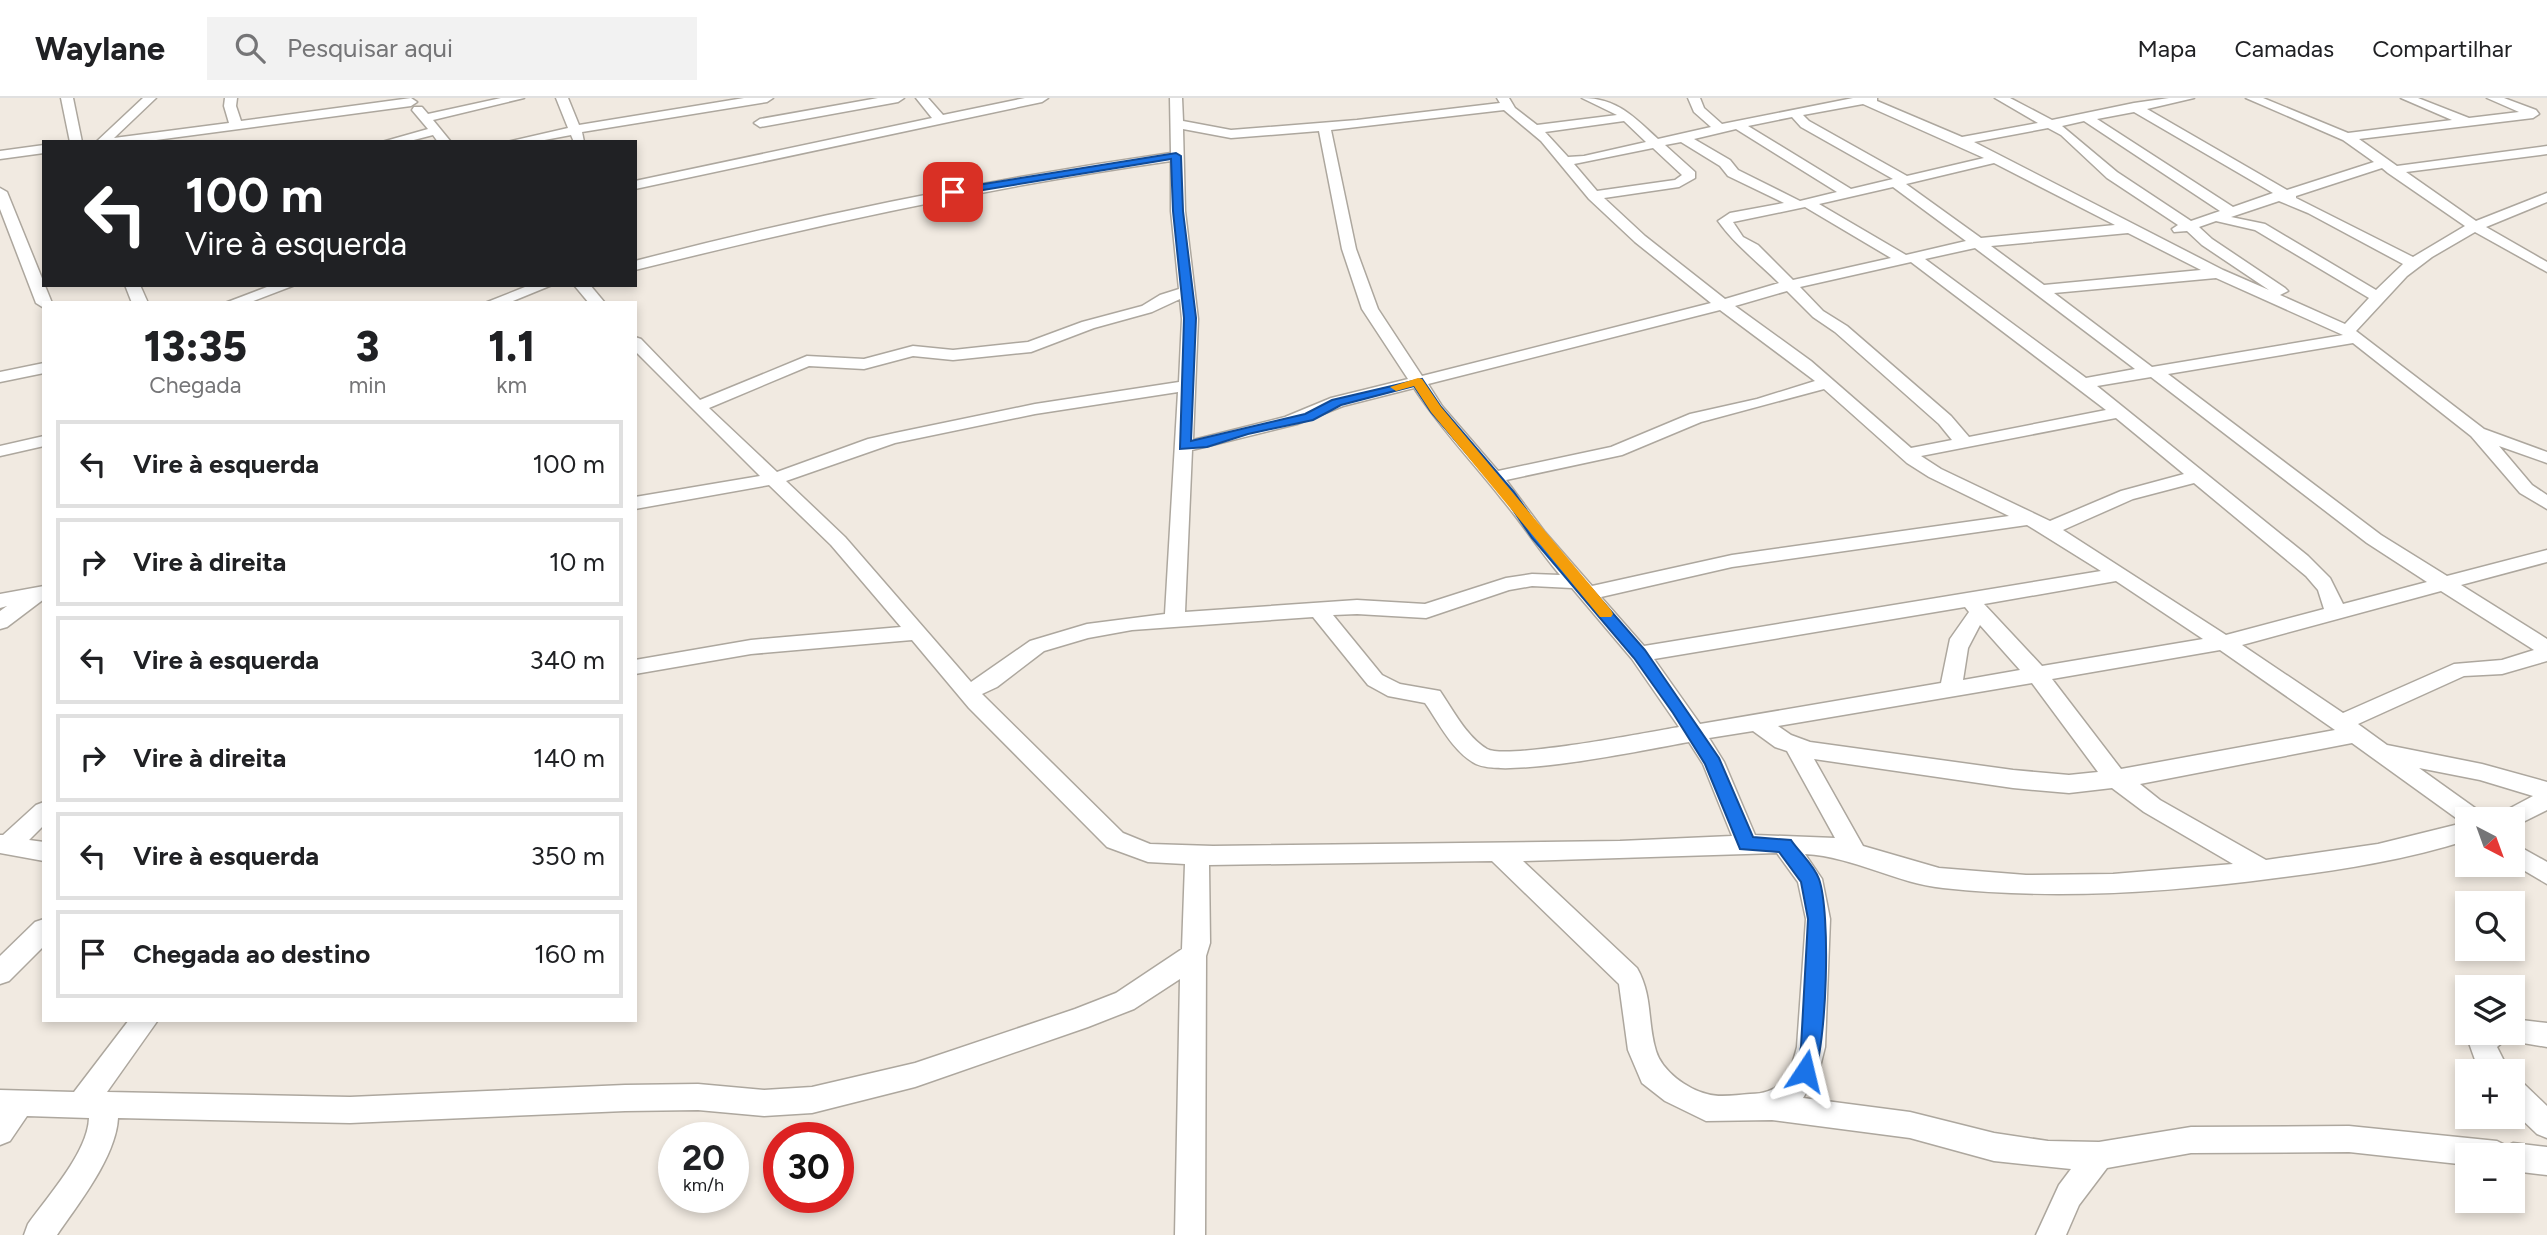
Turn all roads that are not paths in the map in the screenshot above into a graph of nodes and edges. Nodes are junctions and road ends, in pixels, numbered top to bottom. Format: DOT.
graph roads {
  1 [pos="67,98"];
  2 [pos="150,98"];
  3 [pos="231,98"];
  4 [pos="518,98"];
  5 [pos="562,98"];
  6 [pos="767,98"];
  7 [pos="898,98"];
  8 [pos="922,98"];
  9 [pos="1042,98"];
  10 [pos="1176,98"];
  11 [pos="1588,98"];
  12 [pos="1694,98"];
  13 [pos="1888,98"];
  14 [pos="2001,98"];
  15 [pos="2188,98"];
  16 [pos="2252,98"];
  17 [pos="2407,98"];
  18 [pos="2494,98"];
  19 [pos="1861,99"];
  20 [pos="410,100"];
  21 [pos="1505,102"];
  22 [pos="2134,107"];
  23 [pos="1794,113"];
  24 [pos="2533,114"];
  25 [pos="2085,116"];
  26 [pos="1625,117"];
  27 [pos="1776,117"];
  28 [pos="425,118"];
  29 [pos="939,118"];
  30 [pos="2547,119"];
  31 [pos="2467,122"];
  32 [pos="760,123"];
  33 [pos="2048,123"];
  34 [pos="1178,124"];
  35 [pos="1805,124"];
  36 [pos="236,125"];
  37 [pos="1738,125"];
  38 [pos="1324,127"];
  39 [pos="1534,129"];
  40 [pos="1720,129"];
  41 [pos="436,131"];
  42 [pos="578,136"];
  43 [pos="1684,138"];
  44 [pos="2347,138"];
  45 [pos="76,140"];
  46 [pos="104,140"];
  47 [pos="126,140"];
  48 [pos="397,140"];
  49 [pos="443,140"];
  50 [pos="535,140"];
  51 [pos="1961,141"];
  52 [pos="1655,143"];
  53 [pos="42,149"];
  54 [pos="2547,150"];
  55 [pos="0,155"];
  56 [pos="1176,156"];
  57 [pos="1995,159"];
  58 [pos="1565,161"];
  59 [pos="2388,167"];
  60 [pos="1901,181"];
  61 [pos="637,185"];
  62 [pos="0,192"];
  63 [pos="1849,193"];
  64 [pos="2281,195"];
  65 [pos="1594,196"];
  66 [pos="2547,197"];
  67 [pos="2531,203"];
  68 [pos="1803,204"];
  69 [pos="2547,211"];
  70 [pos="2231,212"];
  71 [pos="2214,218"];
  72 [pos="2190,226"];
  73 [pos="2475,226"];
  74 [pos="2132,228"];
  75 [pos="2152,238"];
  76 [pos="1977,243"];
  77 [pos="1910,259"];
  78 [pos="2414,263"];
  79 [pos="637,265"];
  80 [pos="2547,268"];
  81 [pos="2218,273"];
  82 [pos="1790,285"];
  83 [pos="282,287"];
  84 [pos="539,287"];
  85 [pos="583,287"];
  86 [pos="2040,290"];
  87 [pos="1187,292"];
  88 [pos="1753,296"];
  89 [pos="2377,297"];
  90 [pos="43,301"];
  91 [pos="238,301"];
  92 [pos="498,301"];
  93 [pos="596,301"];
  94 [pos="1723,305"];
  95 [pos="2323,319"];
  96 [pos="1749,324"];
  97 [pos="2351,335"];
  98 [pos="637,344"];
  99 [pos="42,368"];
  100 [pos="2152,372"];
  101 [pos="0,377"];
  102 [pos="1418,382"];
  103 [pos="1827,383"];
  104 [pos="2083,383"];
  105 [pos="1187,386"];
  106 [pos="698,407"];
  107 [pos="2120,412"];
  108 [pos="2477,432"];
  109 [pos="42,440"];
  110 [pos="1962,443"];
  111 [pos="1184,446"];
  112 [pos="0,451"];
  113 [pos="1907,454"];
  114 [pos="2547,458"];
  115 [pos="2198,476"];
  116 [pos="1494,477"];
  117 [pos="775,479"];
  118 [pos="637,503"];
  119 [pos="2547,503"];
  120 [pos="2030,519"];
  121 [pos="2048,528"];
  122 [pos="2547,556"];
  123 [pos="1561,562"];
  124 [pos="2117,575"];
  125 [pos="1547,580"];
  126 [pos="2325,583"];
  127 [pos="2444,584"];
  128 [pos="1584,587"];
  129 [pos="38,594"];
  130 [pos="0,601"];
  131 [pos="2364,607"];
  132 [pos="1318,610"];
  133 [pos="2334,611"];
  134 [pos="1175,619"];
  135 [pos="0,622"];
  136 [pos="1972,622"];
  137 [pos="917,633"];
  138 [pos="2221,643"];
  139 [pos="2547,651"];
  140 [pos="1639,654"];
  141 [pos="637,667"];
  142 [pos="2037,674"];
  143 [pos="1951,688"];
  144 [pos="968,692"];
  145 [pos="1755,721"];
  146 [pos="2348,729"];
  147 [pos="1694,732"];
  148 [pos="1796,747"];
  149 [pos="2379,751"];
  150 [pos="2115,778"];
  151 [pos="2547,791"];
  152 [pos="2547,800"];
  153 [pos="2457,807"];
  154 [pos="2525,811"];
  155 [pos="42,813"];
  156 [pos="2455,835"];
  157 [pos="4,844"];
  158 [pos="1747,844"];
  159 [pos="1784,845"];
  160 [pos="1497,851"];
  161 [pos="42,852"];
  162 [pos="1855,853"];
  163 [pos="1197,855"];
  164 [pos="2525,860"];
  165 [pos="2263,870"];
  166 [pos="2547,874"];
  167 [pos="42,931"];
  168 [pos="1193,956"];
  169 [pos="0,973"];
  170 [pos="144,1022"];
  171 [pos="2525,1032"];
  172 [pos="2547,1035"];
  173 [pos="9,1104"];
  174 [pos="93,1104"];
  175 [pos="2525,1104"];
  176 [pos="1772,1107"];
  177 [pos="2547,1125"];
  178 [pos="0,1132"];
  179 [pos="2455,1150"];
  180 [pos="2099,1156"];
  181 [pos="2525,1158"];
  182 [pos="2547,1161"];
  183 [pos="39,1235"];
  184 [pos="1190,1235"];
  185 [pos="2051,1235"];
  1 -- 45 [label="street"];
  2 -- 46 [label="street"];
  3 -- 36 [label="street"];
  4 -- 28 [label="street"];
  5 -- 42 [label="street"];
  6 -- 42 [label="street"];
  7 -- 32 [label="street"];
  8 -- 29 [label="street"];
  9 -- 29 [label="street"];
  10 -- 34 [label="street"];
  11 -- 26 [label="street"];
  12 -- 40 [label="street"];
  13 -- 19 [label="street"];
  14 -- 33 [label="street"];
  15 -- 22 [label="street"];
  16 -- 44 [label="street"];
  17 -- 31 [label="street"];
  18 -- 24 [label="street"];
  19 -- 23 [label="street"];
  19 -- 51 [label="street"];
  20 -- 28 [label="street"];
  20 -- 36 [label="street"];
  21 -- 38 [label="street"];
  21 -- 39 [label="street"];
  22 -- 25 [label="street"];
  22 -- 64 [label="street"];
  23 -- 27 [label="street"];
  23 -- 35 [label="street"];
  24 -- 30 [label="street"];
  24 -- 31 [label="street"];
  25 -- 33 [label="street"];
  25 -- 70 [label="street"];
  26 -- 39 [label="street"];
  26 -- 52 [label="street"];
  27 -- 35 [label="street"];
  27 -- 37 [label="street"];
  28 -- 41 [label="street"];
  29 -- 61 [label="street"];
  31 -- 44 [label="street"];
  33 -- 51 [label="street"];
  33 -- 72 [label="street"];
  34 -- 38 [label="street"];
  34 -- 56 [label="street"];
  35 -- 60 [label="street"];
  36 -- 47 [label="street"];
  37 -- 40 [label="street"];
  37 -- 63 [label="street"];
  38 -- 102 [label="street"];
  39 -- 58 [label="street"];
  40 -- 43 [label="street"];
  41 -- 48 [label="street"];
  41 -- 49 [label="street"];
  42 -- 50 [label="street"];
  43 -- 52 [label="street"];
  43 -- 68 [label="street"];
  44 -- 59 [label="street"];
  51 -- 57 [label="street"];
  52 -- 58 [label="street"];
  52 -- 65 [label="street"];
  53 -- 55 [label="street"];
  54 -- 59 [label="street"];
  56 -- 79 [label="street"];
  56 -- 87 [label="street"];
  57 -- 60 [label="street"];
  57 -- 74 [label="street"];
  58 -- 65 [label="street"];
  59 -- 64 [label="street"];
  59 -- 73 [label="street"];
  60 -- 63 [label="street"];
  60 -- 76 [label="street"];
  62 -- 90 [label="street"];
  63 -- 68 [label="street"];
  64 -- 70 [label="street"];
  64 -- 78 [label="street"];
  65 -- 94 [label="street"];
  66 -- 67 [label="street"];
  67 -- 69 [label="street"];
  67 -- 73 [label="street"];
  68 -- 77 [label="street"];
  68 -- 82 [label="street"];
  70 -- 71 [label="street"];
  71 -- 72 [label="street"];
  71 -- 89 [label="street"];
  72 -- 75 [label="street"];
  72 -- 95 [label="street"];
  73 -- 78 [label="street"];
  73 -- 80 [label="street"];
  74 -- 75 [label="street"];
  74 -- 76 [label="street"];
  75 -- 81 [label="street"];
  76 -- 77 [label="street"];
  76 -- 86 [label="street"];
  77 -- 82 [label="street"];
  77 -- 104 [label="street"];
  78 -- 89 [label="street"];
  81 -- 86 [label="street"];
  81 -- 95 [label="street"];
  82 -- 88 [label="street"];
  82 -- 110 [label="street"];
  83 -- 91 [label="street"];
  84 -- 92 [label="street"];
  85 -- 93 [label="street"];
  86 -- 100 [label="street"];
  87 -- 105 [label="street"];
  87 -- 106 [label="street"];
  88 -- 94 [label="street"];
  88 -- 96 [label="street"];
  89 -- 97 [label="street"];
  94 -- 96 [label="street"];
  94 -- 102 [label="street"];
  95 -- 97 [label="street"];
  96 -- 103 [label="street"];
  97 -- 100 [label="street"];
  97 -- 108 [label="street"];
  98 -- 106 [label="street"];
  99 -- 101 [label="street"];
  100 -- 104 [label="street"];
  100 -- 127 [label="street"];
  102 -- 111 [label="street"];
  102 -- 116 [label="street"];
  103 -- 113 [label="street"];
  103 -- 116 [label="street"];
  104 -- 107 [label="street"];
  105 -- 111 [label="street"];
  105 -- 117 [label="street"];
  106 -- 117 [label="street"];
  107 -- 110 [label="street"];
  107 -- 115 [label="street"];
  108 -- 114 [label="street"];
  108 -- 119 [label="street"];
  109 -- 112 [label="street"];
  110 -- 113 [label="street"];
  111 -- 134 [label="street"];
  113 -- 120 [label="street"];
  115 -- 121 [label="street"];
  115 -- 126 [label="street"];
  116 -- 123 [label="street"];
  117 -- 118 [label="street"];
  117 -- 137 [label="street"];
  120 -- 121 [label="street"];
  120 -- 128 [label="street"];
  121 -- 124 [label="street"];
  122 -- 127 [label="street"];
  123 -- 125 [label="street"];
  123 -- 128 [label="street"];
  124 -- 136 [label="street"];
  124 -- 138 [label="street"];
  125 -- 128 [label="street"];
  125 -- 132 [label="street"];
  126 -- 131 [label="street"];
  126 -- 133 [label="street"];
  127 -- 131 [label="street"];
  127 -- 139 [label="street"];
  128 -- 140 [label="street"];
  129 -- 130 [label="street"];
  129 -- 135 [label="street"];
  131 -- 133 [label="street"];
  132 -- 134 [label="street"];
  132 -- 147 [label="street"];
  133 -- 138 [label="street"];
  134 -- 144 [label="street"];
  136 -- 140 [label="street"];
  136 -- 142 [label="street"];
  136 -- 143 [label="street"];
  137 -- 141 [label="street"];
  137 -- 144 [label="street"];
  138 -- 142 [label="street"];
  138 -- 146 [label="street"];
  139 -- 146 [label="street"];
  140 -- 147 [label="street"];
  142 -- 143 [label="street"];
  142 -- 150 [label="street"];
  143 -- 145 [label="street"];
  144 -- 163 [label="street"];
  145 -- 147 [label="street"];
  145 -- 148 [label="street"];
  146 -- 149 [label="street"];
  146 -- 150 [label="street"];
  147 -- 158 [label="street"];
  148 -- 150 [label="street"];
  148 -- 162 [label="street"];
  149 -- 151 [label="street"];
  149 -- 153 [label="street"];
  150 -- 165 [label="street"];
  152 -- 154 [label="street"];
  155 -- 157 [label="street"];
  156 -- 165 [label="street"];
  157 -- 161 [label="street"];
  158 -- 159 [label="street"];
  158 -- 160 [label="street"];
  159 -- 162 [label="street"];
  159 -- 176 [label="street"];
  160 -- 163 [label="street"];
  160 -- 176 [label="street"];
  162 -- 165 [label="street"];
  163 -- 168 [label="street"];
  164 -- 166 [label="street"];
  167 -- 169 [label="street"];
  168 -- 174 [label="street"];
  168 -- 184 [label="street"];
  170 -- 174 [label="street"];
  171 -- 172 [label="street"];
  173 -- 174 [label="street"];
  173 -- 178 [label="street"];
  174 -- 183 [label="street"];
  175 -- 177 [label="street"];
  176 -- 180 [label="street"];
  179 -- 180 [label="street"];
  180 -- 185 [label="street"];
  181 -- 182 [label="street"];
}
